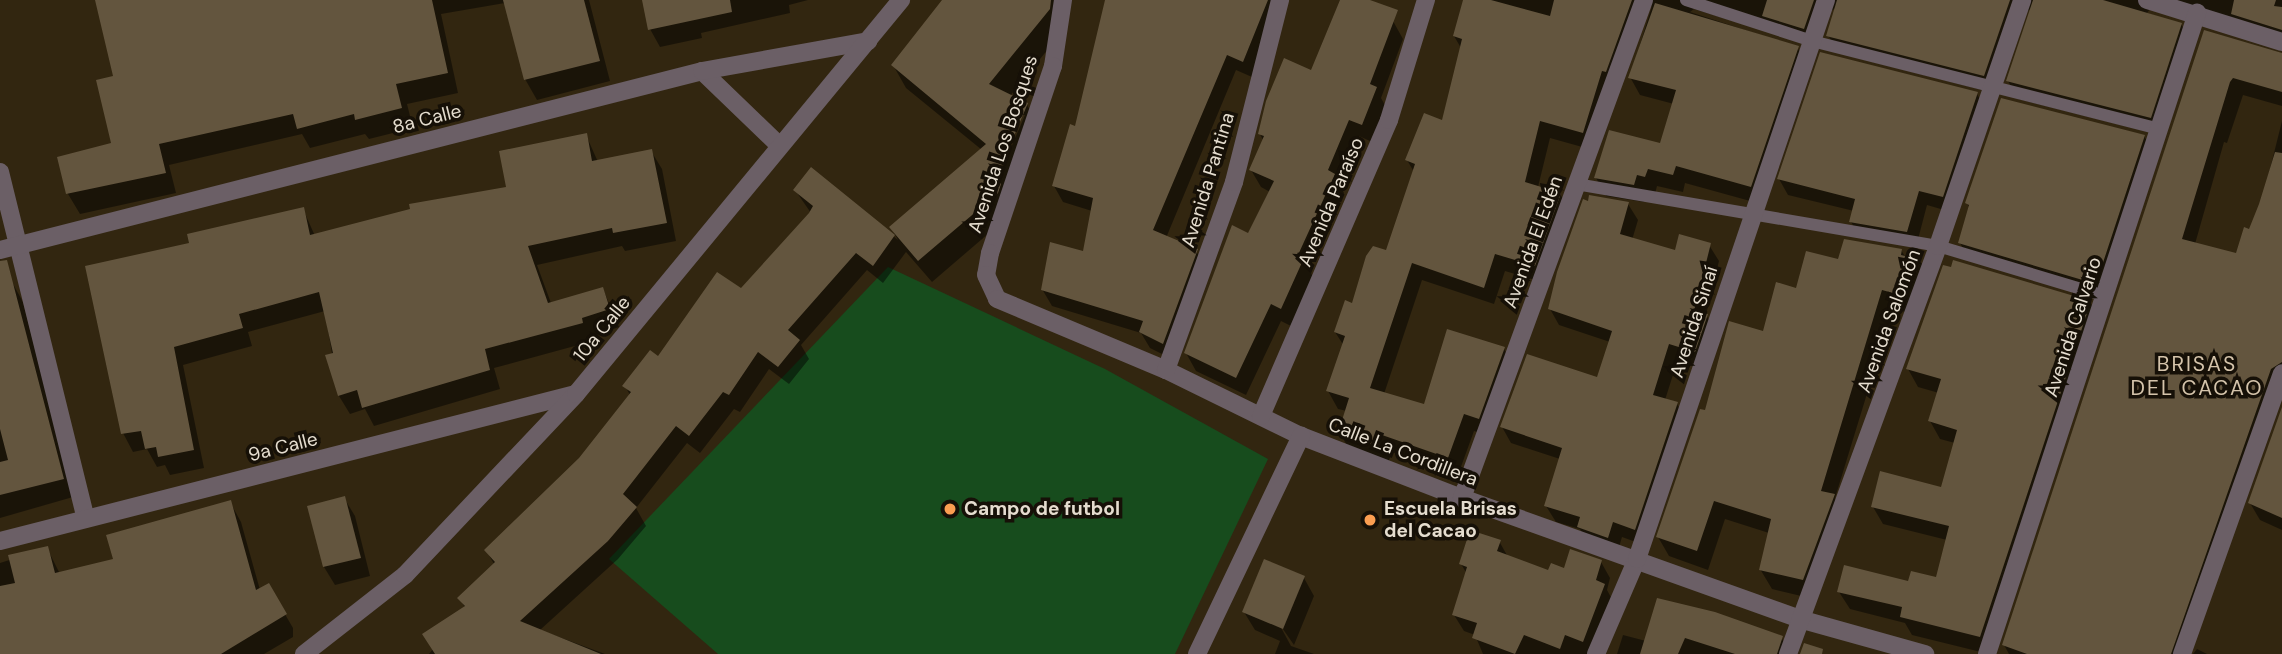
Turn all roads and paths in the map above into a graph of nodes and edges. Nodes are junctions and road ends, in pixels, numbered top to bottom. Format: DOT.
graph roads {
  1 [pos="901,0"];
  2 [pos="1063,0"];
  3 [pos="1280,0"];
  4 [pos="1644,0"];
  5 [pos="1686,0"];
  6 [pos="1826,0"];
  7 [pos="2022,0"];
  8 [pos="2147,0"];
  9 [pos="1425,1"];
  10 [pos="2197,13"];
  11 [pos="868,41"];
  12 [pos="1812,41"];
  13 [pos="2282,41"];
  14 [pos="702,71"];
  15 [pos="1992,87"];
  16 [pos="2159,129"];
  17 [pos="779,145"];
  18 [pos="0,172"];
  19 [pos="1576,184"];
  20 [pos="1752,216"];
  21 [pos="18,245"];
  22 [pos="1938,246"];
  23 [pos="0,250"];
  24 [pos="2105,296"];
  25 [pos="997,299"];
  26 [pos="1166,370"];
  27 [pos="2282,373"];
  28 [pos="576,394"];
  29 [pos="1261,416"];
  30 [pos="1301,436"];
  31 [pos="1462,498"];
  32 [pos="86,519"];
  33 [pos="0,541"];
  34 [pos="1637,559"];
  35 [pos="1803,620"];
  36 [pos="304,654"];
  37 [pos="1197,654"];
  38 [pos="1596,654"];
  39 [pos="1788,654"];
  40 [pos="1925,654"];
  41 [pos="1987,654"];
  42 [pos="2182,654"];
  1 -- 11 [label="street, 10a Calle"];
  2 -- 25 [label="street, Avenida Los Bosques"];
  3 -- 26 [label="street, Avenida Pantina"];
  4 -- 19 [label="street, Avenida El Edén"];
  5 -- 12 [label="lane"];
  6 -- 12 [label="street, Avenida Sinaí"];
  7 -- 15 [label="street, Avenida Salomón"];
  8 -- 10 [label="street"];
  9 -- 29 [label="street, Avenida Paraíso"];
  10 -- 13 [label="street"];
  10 -- 16 [label="street, Avenida Calvario"];
  11 -- 14 [label="street, 8a Calle"];
  11 -- 17 [label="street, 10a Calle"];
  12 -- 15 [label="lane"];
  12 -- 20 [label="street, Avenida Sinaí"];
  14 -- 17 [label="street"];
  14 -- 21 [label="street, 8a Calle"];
  15 -- 16 [label="lane"];
  15 -- 22 [label="street, Avenida Salomón"];
  16 -- 24 [label="street, Avenida Calvario"];
  17 -- 28 [label="street, 10a Calle"];
  18 -- 21 [label="street"];
  19 -- 20 [label="lane"];
  19 -- 31 [label="street, Avenida El Edén"];
  20 -- 22 [label="lane"];
  20 -- 34 [label="street, Avenida Sinaí"];
  21 -- 23 [label="street, 8a Calle"];
  21 -- 32 [label="street"];
  22 -- 24 [label="lane"];
  22 -- 35 [label="street, Avenida Salomón"];
  24 -- 41 [label="street, Avenida Calvario"];
  25 -- 26 [label="street, Calle La Cordillera"];
  26 -- 29 [label="street, Calle La Cordillera"];
  27 -- 42 [label="street"];
  28 -- 32 [label="street, 9a Calle"];
  28 -- 36 [label="street, 10a Calle"];
  29 -- 30 [label="street, Calle La Cordillera"];
  30 -- 31 [label="street, Calle La Cordillera"];
  30 -- 37 [label="street"];
  31 -- 34 [label="street, Calle La Cordillera"];
  32 -- 33 [label="street, 9a Calle"];
  34 -- 35 [label="street, Calle La Cordillera"];
  34 -- 38 [label="street, Avenida Sinaí"];
  35 -- 39 [label="street, Avenida Salomón"];
  35 -- 40 [label="street, Calle La Cordillera"];
}
